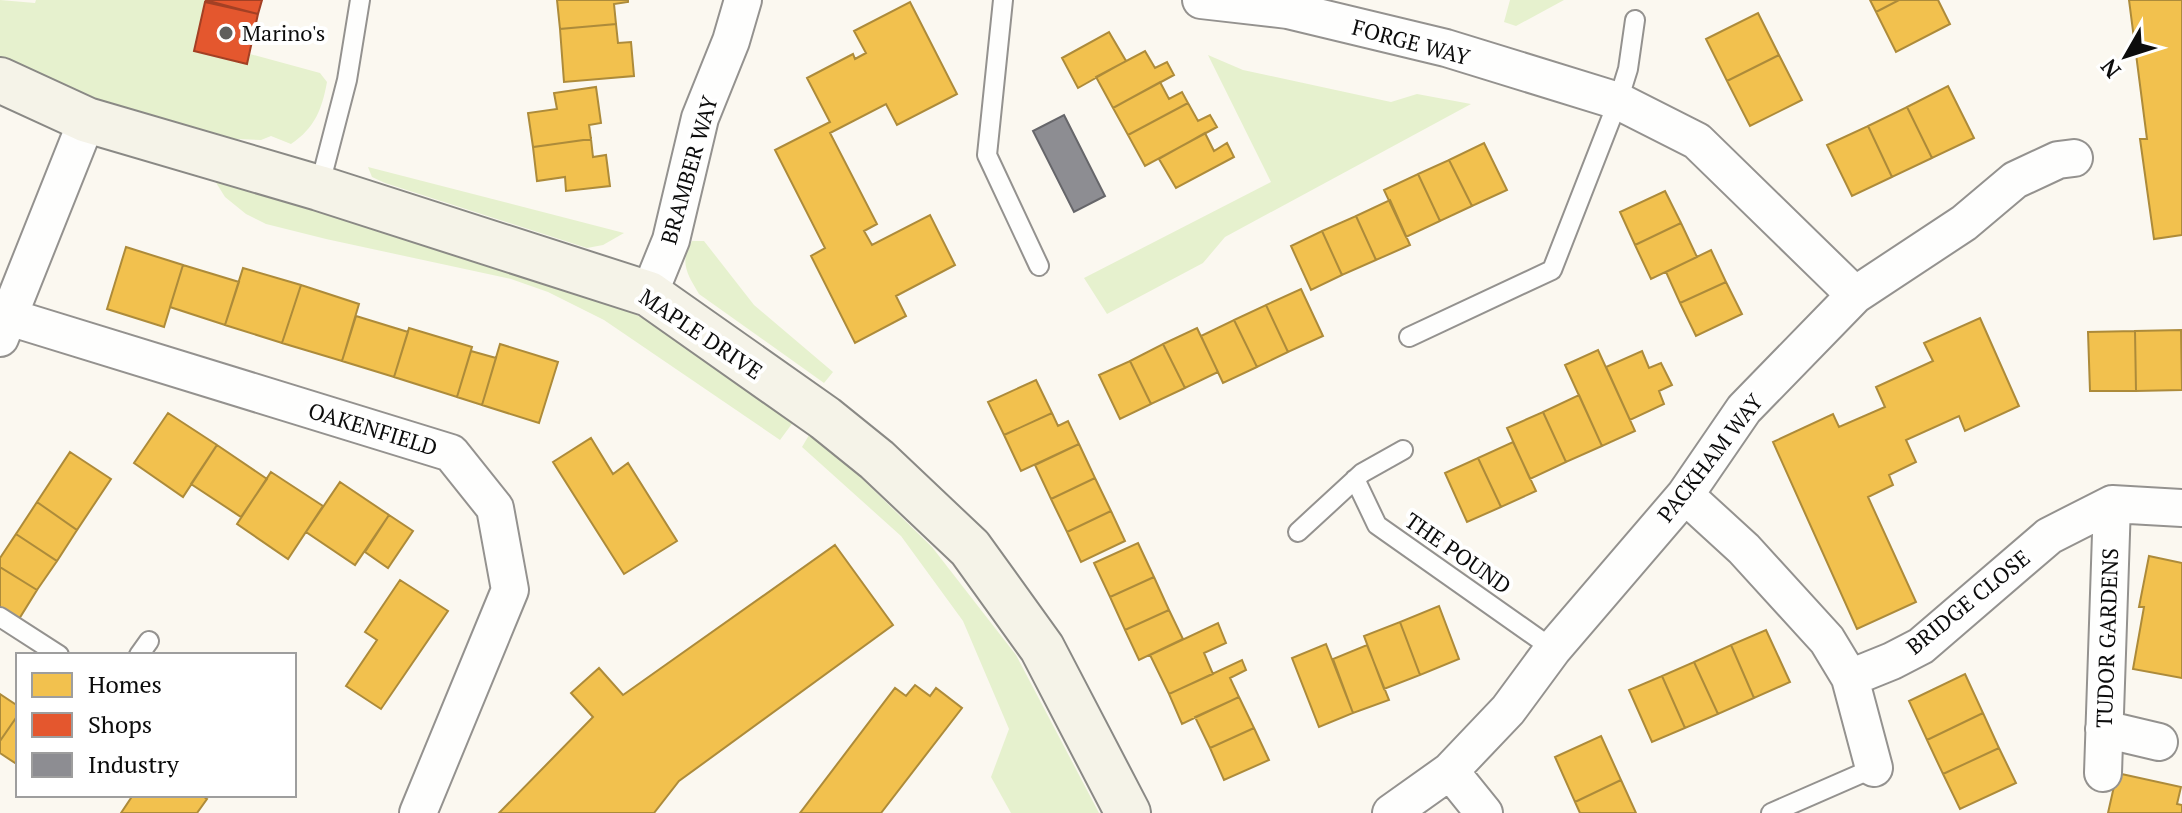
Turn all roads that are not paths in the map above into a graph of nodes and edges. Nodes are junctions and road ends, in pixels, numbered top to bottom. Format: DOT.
graph roads {
  1 [pos="360,0"];
  2 [pos="743,0"];
  3 [pos="1003,0"];
  4 [pos="1201,0"];
  5 [pos="1290,5"];
  6 [pos="1635,20"];
  7 [pos="0,80"];
  8 [pos="1618,101"];
  9 [pos="87,120"];
  10 [pos="2074,158"];
  11 [pos="319,188"];
  12 [pos="1039,266"];
  13 [pos="649,294"];
  14 [pos="1855,295"];
  15 [pos="5,328"];
  16 [pos="1409,337"];
  17 [pos="1403,450"];
  18 [pos="1355,479"];
  19 [pos="1685,495"];
  20 [pos="2112,504"];
  21 [pos="2182,508"];
  22 [pos="1298,532"];
  23 [pos="0,617"];
  24 [pos="1553,649"];
  25 [pos="56,653"];
  26 [pos="1850,678"];
  27 [pos="2104,729"];
  28 [pos="2159,742"];
  29 [pos="1874,768"];
  30 [pos="1450,771"];
  31 [pos="2103,773"];
  32 [pos="418,813"];
  33 [pos="1128,813"];
  34 [pos="1391,813"];
  35 [pos="1484,813"];
  36 [pos="1771,813"];
  1 -- 11 [label="lane"];
  2 -- 13 [label="street, BRAMBER WAY"];
  3 -- 12 [label="lane"];
  4 -- 5 [label="street, FORGE WAY"];
  5 -- 8 [label="street, FORGE WAY"];
  6 -- 8 [label="lane"];
  7 -- 9 [label="street, MAPLE DRIVE"];
  8 -- 14 [label="street, FORGE WAY"];
  8 -- 16 [label="lane"];
  9 -- 11 [label="street, MAPLE DRIVE"];
  9 -- 15 [label="street"];
  10 -- 14 [label="street, PACKHAM WAY"];
  11 -- 13 [label="street, MAPLE DRIVE"];
  13 -- 33 [label="street, MAPLE DRIVE"];
  14 -- 19 [label="street, PACKHAM WAY"];
  15 -- 32 [label="street, OAKENFIELD"];
  17 -- 18 [label="lane"];
  18 -- 22 [label="lane"];
  18 -- 24 [label="lane, THE POUND"];
  19 -- 24 [label="street, PACKHAM WAY"];
  19 -- 26 [label="street"];
  20 -- 21 [label="street"];
  20 -- 26 [label="street, BRIDGE CLOSE"];
  20 -- 27 [label="street, TUDOR GARDENS"];
  23 -- 25 [label="lane"];
  24 -- 30 [label="street, PACKHAM WAY"];
  26 -- 29 [label="street"];
  27 -- 28 [label="street"];
  27 -- 31 [label="street, TUDOR GARDENS"];
  29 -- 36 [label="lane"];
  30 -- 34 [label="street, PACKHAM WAY"];
  30 -- 35 [label="street"];
}
